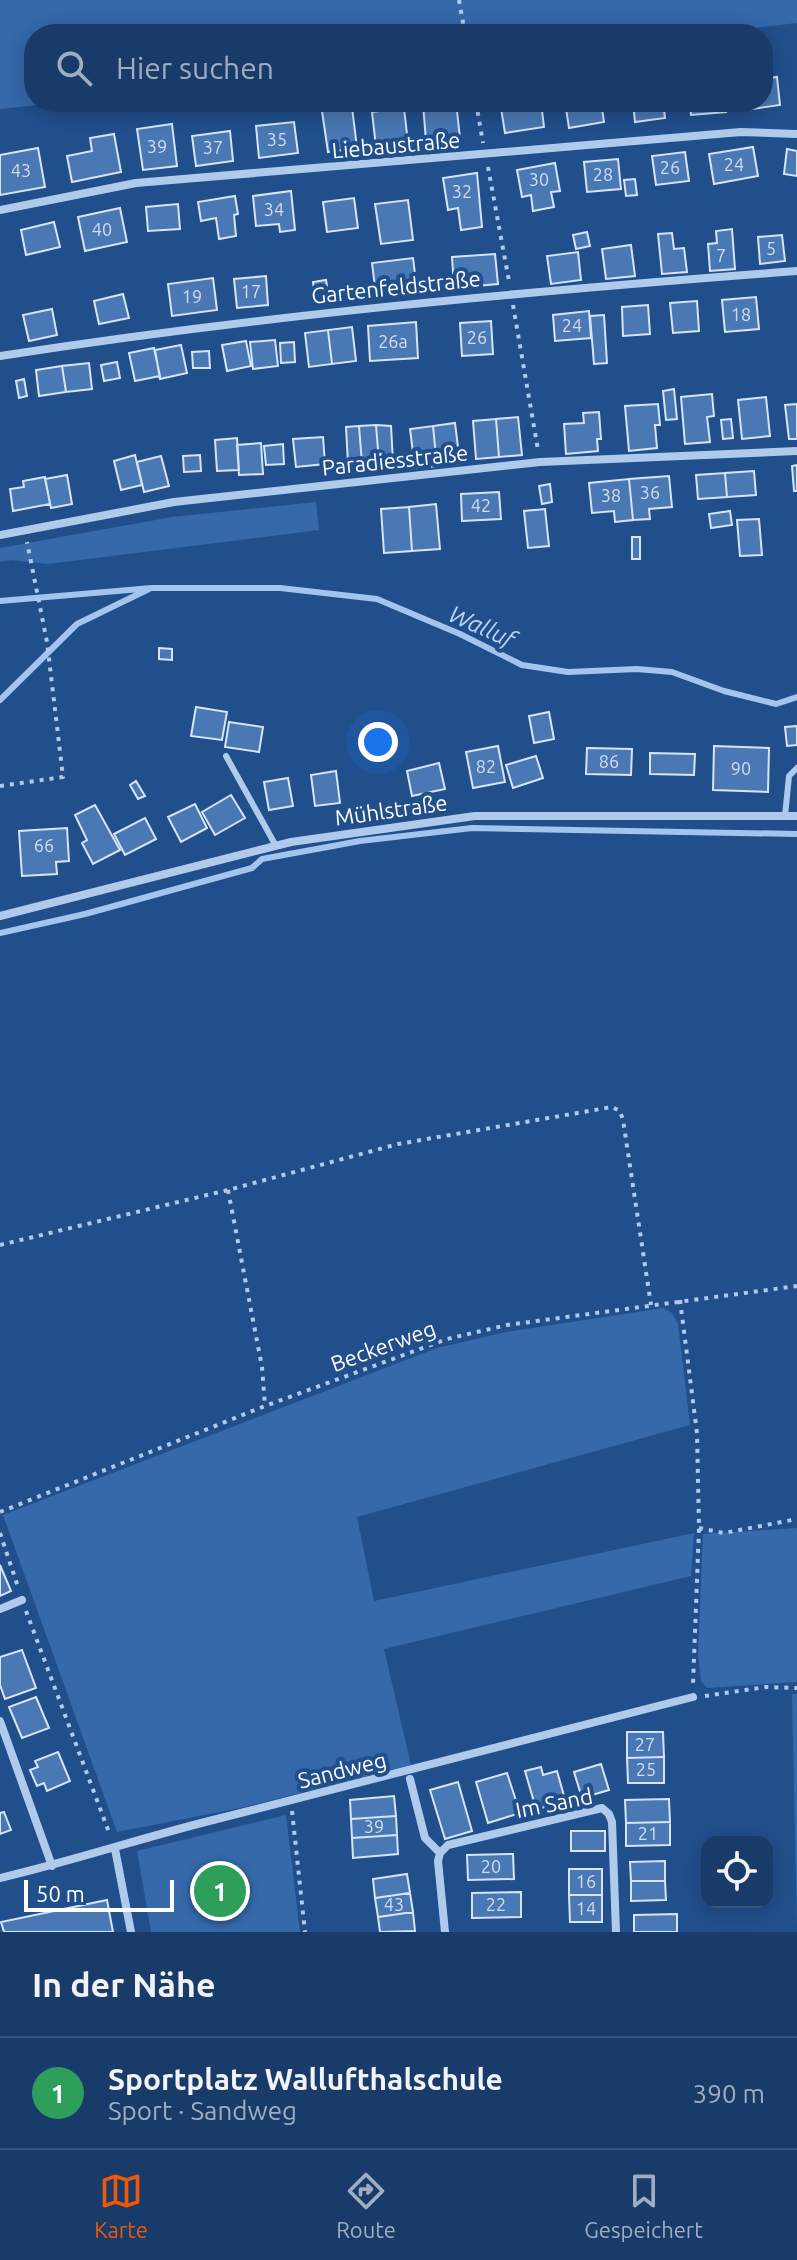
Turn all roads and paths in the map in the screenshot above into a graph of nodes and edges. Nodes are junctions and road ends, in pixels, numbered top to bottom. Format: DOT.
graph roads {
  1 [pos="459,0"];
  2 [pos="463,24"];
  3 [pos="478,112"];
  4 [pos="797,134"];
  5 [pos="486,156"];
  6 [pos="0,210"];
  7 [pos="797,271"];
  8 [pos="511,293"];
  9 [pos="0,356"];
  10 [pos="797,451"];
  11 [pos="540,462"];
  12 [pos="25,530"];
  13 [pos="0,535"];
  14 [pos="226,756"];
  15 [pos="797,768"];
  16 [pos="0,786"];
  17 [pos="785,816"];
  18 [pos="797,816"];
  19 [pos="276,846"];
  20 [pos="0,916"];
  21 [pos="228,1190"];
  22 [pos="0,1245"];
  23 [pos="797,1286"];
  24 [pos="680,1300"];
  25 [pos="651,1305"];
  26 [pos="265,1406"];
  27 [pos="0,1512"];
  28 [pos="797,1519"];
  29 [pos="699,1528"];
  30 [pos="0,1533"];
  31 [pos="22,1600"];
  32 [pos="0,1609"];
  33 [pos="797,1688"];
  34 [pos="693,1697"];
  35 [pos="0,1721"];
  36 [pos="410,1779"];
  37 [pos="291,1801"];
  38 [pos="115,1849"];
  39 [pos="440,1853"];
  40 [pos="52,1866"];
  41 [pos="0,1878"];
  42 [pos="131,1932"];
  43 [pos="305,1932"];
  44 [pos="445,1932"];
  45 [pos="616,1932"];
  1 -- 2 [label="path"];
  3 -- 5 [label="path"];
  4 -- 5 [label="street, Liebaustraße"];
  5 -- 6 [label="street, Liebaustraße"];
  5 -- 8 [label="path"];
  7 -- 8 [label="street, Gartenfeldstraße"];
  8 -- 9 [label="street, Gartenfeldstraße"];
  8 -- 11 [label="path"];
  10 -- 11 [label="street, Paradiesstraße"];
  11 -- 12 [label="street, Paradiesstraße"];
  12 -- 13 [label="street, Paradiesstraße"];
  12 -- 16 [label="path"];
  14 -- 19 [label="lane"];
  15 -- 17 [label="lane"];
  17 -- 18 [label="street, Mühlstraße"];
  17 -- 19 [label="street, Mühlstraße"];
  19 -- 20 [label="street, Mühlstraße"];
  21 -- 22 [label="path"];
  21 -- 25 [label="path"];
  21 -- 26 [label="path"];
  23 -- 24 [label="path, Beckerweg"];
  24 -- 25 [label="path, Beckerweg"];
  24 -- 29 [label="path"];
  25 -- 26 [label="path, Beckerweg"];
  26 -- 27 [label="path, Beckerweg"];
  28 -- 29 [label="path"];
  29 -- 34 [label="path"];
  30 -- 31 [label="path"];
  31 -- 32 [label="street"];
  31 -- 38 [label="path"];
  33 -- 34 [label="path"];
  34 -- 37 [label="street, Sandweg"];
  35 -- 40 [label="street"];
  36 -- 39 [label="street"];
  37 -- 38 [label="street, Sandweg"];
  37 -- 43 [label="path"];
  38 -- 40 [label="street, Sandweg"];
  38 -- 42 [label="street"];
  39 -- 44 [label="street"];
  39 -- 45 [label="street, Im Sand"];
  40 -- 41 [label="street, Sandweg"];
}
